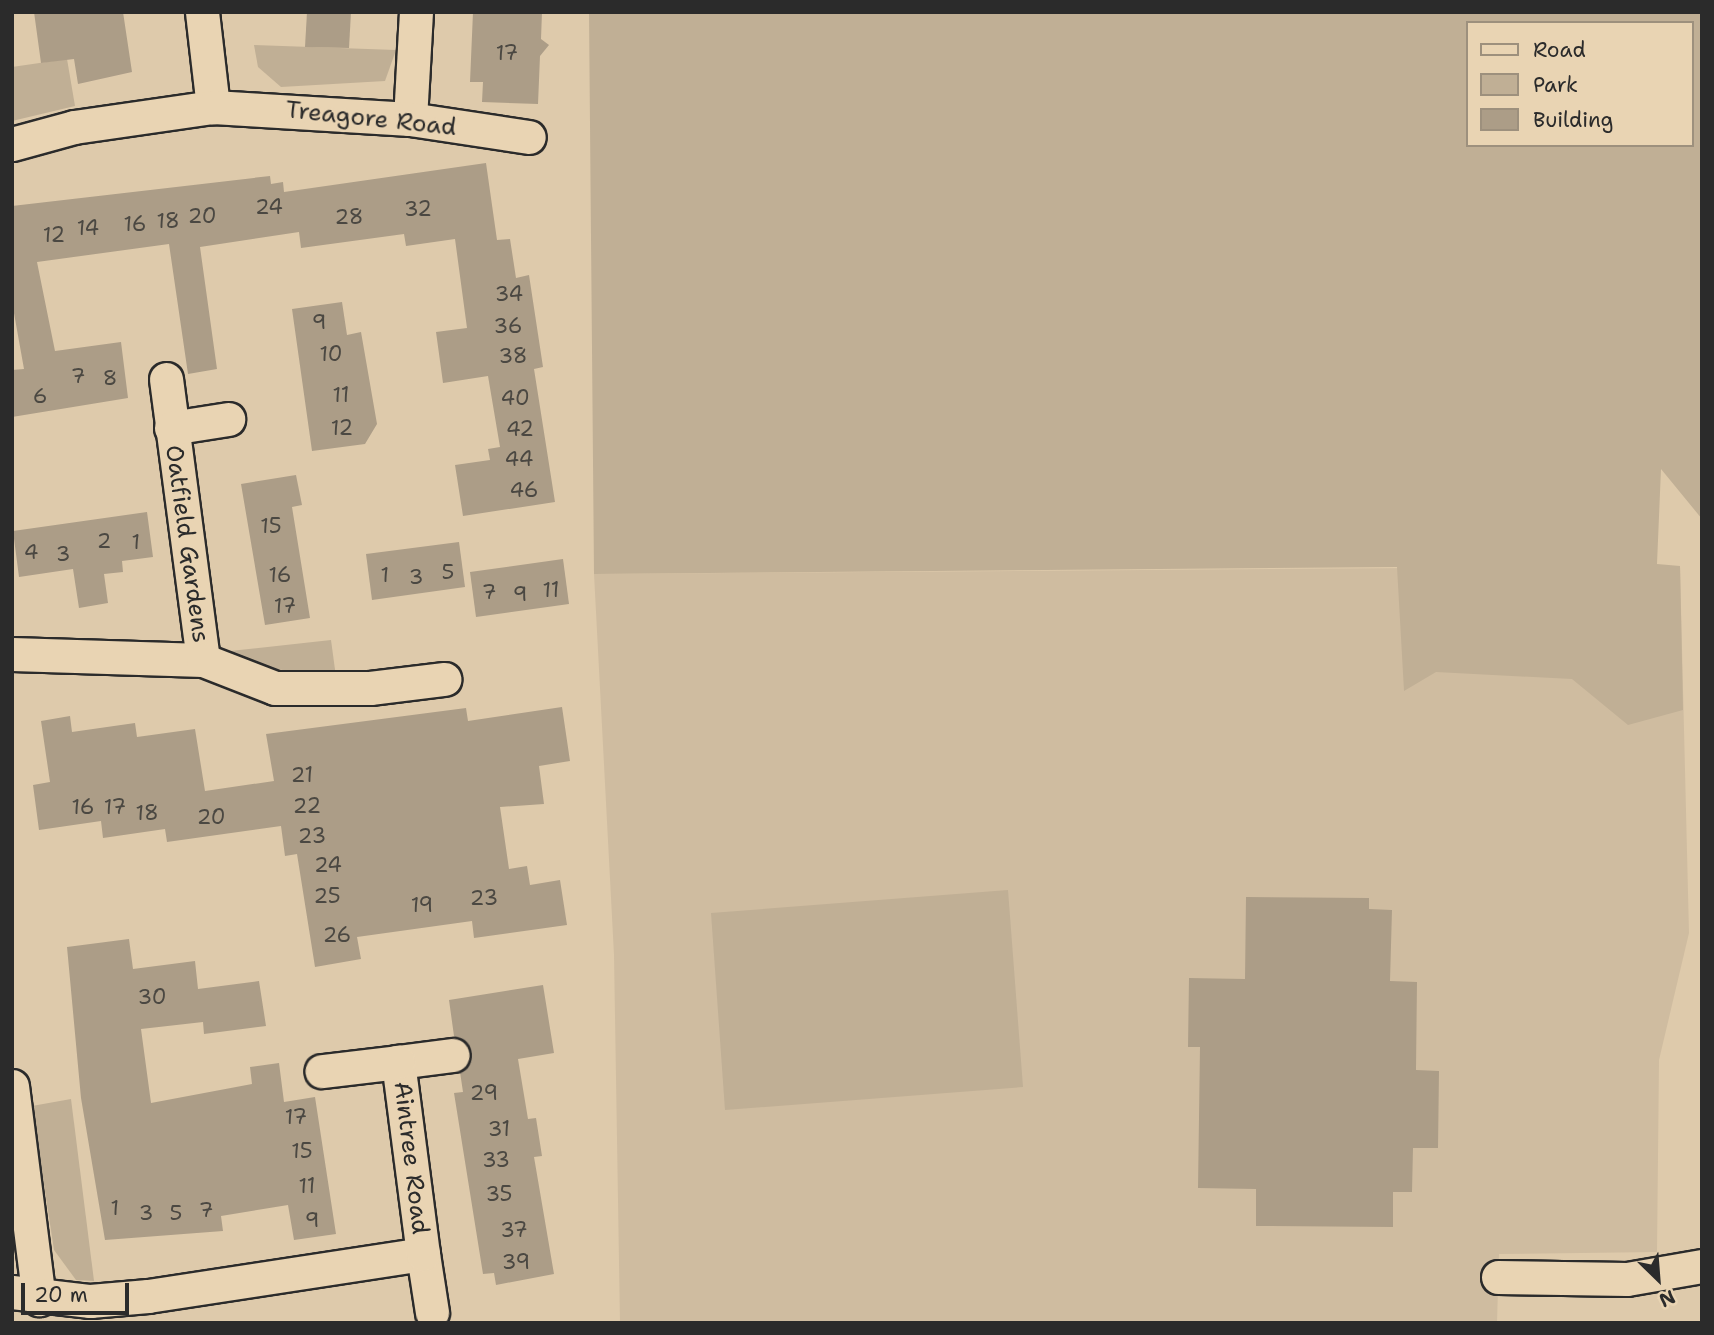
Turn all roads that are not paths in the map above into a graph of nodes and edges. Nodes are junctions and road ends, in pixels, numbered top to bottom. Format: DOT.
graph roads {
  1 [pos="202,12"];
  2 [pos="416,12"];
  3 [pos="213,107"];
  4 [pos="410,119"];
  5 [pos="529,137"];
  6 [pos="12,144"];
  7 [pos="166,379"];
  8 [pos="228,419"];
  9 [pos="171,428"];
  10 [pos="12,654"];
  11 [pos="203,660"];
  12 [pos="444,679"];
  13 [pos="453,1055"];
  14 [pos="398,1062"];
  15 [pos="322,1071"];
  16 [pos="12,1086"];
  17 [pos="423,1254"];
  18 [pos="1702,1266"];
  19 [pos="1498,1277"];
  20 [pos="26,1295"];
  21 [pos="432,1312"];
  1 -- 3 [label="street"];
  2 -- 4 [label="street"];
  3 -- 4 [label="street, Treagore Road"];
  3 -- 6 [label="street, Treagore Road"];
  4 -- 5 [label="street, Treagore Road"];
  7 -- 9 [label="street, Oatfield Gardens"];
  8 -- 9 [label="street, Oatfield Gardens"];
  9 -- 11 [label="street, Oatfield Gardens"];
  10 -- 11 [label="street"];
  11 -- 12 [label="street"];
  13 -- 14 [label="street, Aintree Road"];
  14 -- 15 [label="street, Aintree Road"];
  14 -- 17 [label="street, Aintree Road"];
  16 -- 20 [label="street"];
  17 -- 20 [label="street, Aintree Road"];
  17 -- 21 [label="street, Aintree Road"];
  18 -- 19 [label="street"];
}
